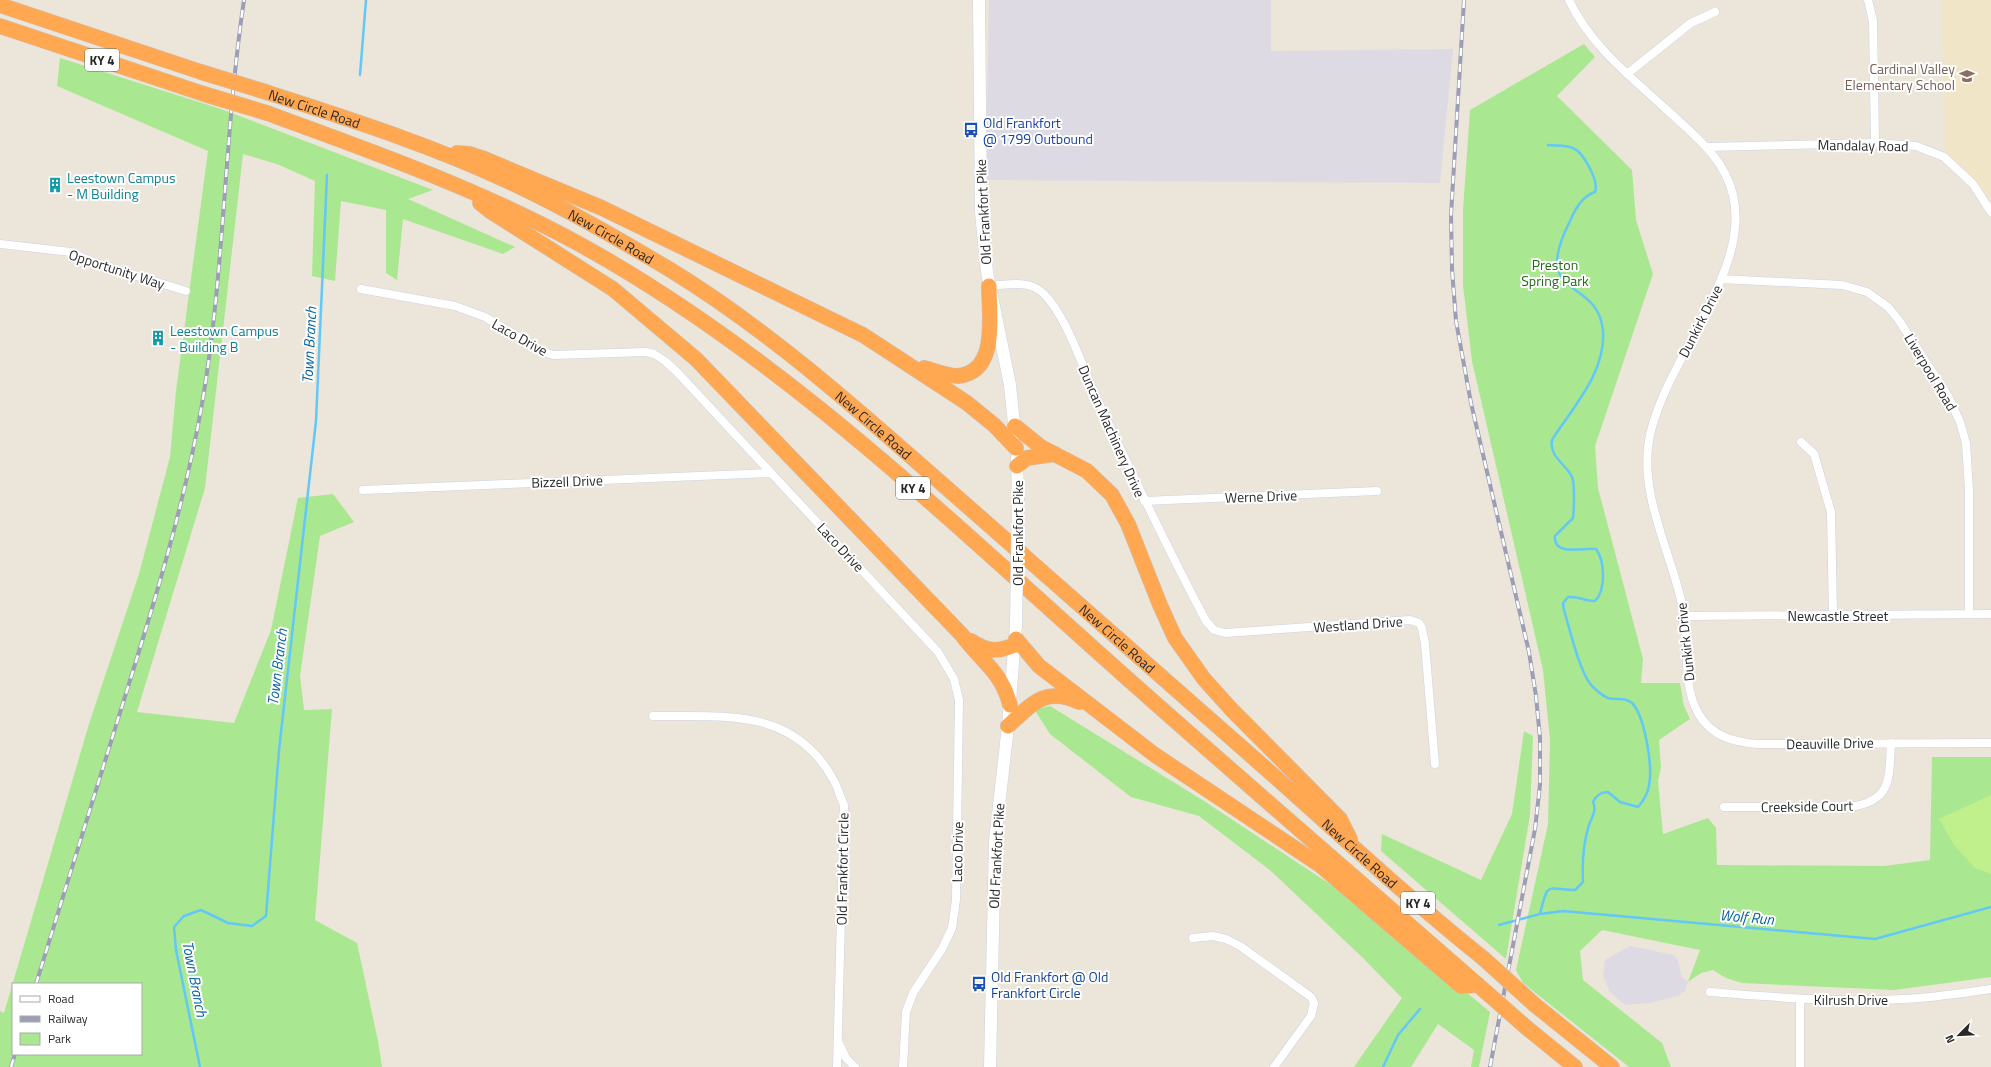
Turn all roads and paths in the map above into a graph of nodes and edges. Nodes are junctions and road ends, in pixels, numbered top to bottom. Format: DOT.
graph roads {
  1 [pos="979,0"];
  2 [pos="1569,0"];
  3 [pos="1868,0"];
  4 [pos="0,5"];
  5 [pos="1715,12"];
  6 [pos="0,26"];
  7 [pos="1627,74"];
  8 [pos="1875,143"];
  9 [pos="1708,147"];
  10 [pos="440,152"];
  11 [pos="460,185"];
  12 [pos="1991,212"];
  13 [pos="0,244"];
  14 [pos="1721,279"];
  15 [pos="989,286"];
  16 [pos="361,289"];
  17 [pos="186,291"];
  18 [pos="912,365"];
  19 [pos="1015,426"];
  20 [pos="1801,442"];
  21 [pos="1016,448"];
  22 [pos="1056,454"];
  23 [pos="1017,466"];
  24 [pos="771,473"];
  25 [pos="363,490"];
  26 [pos="1377,491"];
  27 [pos="1144,501"];
  28 [pos="1969,614"];
  29 [pos="1991,614"];
  30 [pos="1833,615"];
  31 [pos="1684,616"];
  32 [pos="1206,620"];
  33 [pos="962,635"];
  34 [pos="1016,637"];
  35 [pos="1692,697"];
  36 [pos="1010,705"];
  37 [pos="1089,706"];
  38 [pos="653,716"];
  39 [pos="1008,726"];
  40 [pos="1891,743"];
  41 [pos="1991,743"];
  42 [pos="1435,764"];
  43 [pos="1724,807"];
  44 [pos="1354,847"];
  45 [pos="1193,938"];
  46 [pos="1478,985"];
  47 [pos="1991,989"];
  48 [pos="1710,992"];
  49 [pos="1800,999"];
  50 [pos="838,1042"];
  51 [pos="837,1067"];
  52 [pos="855,1067"];
  53 [pos="902,1067"];
  54 [pos="990,1067"];
  55 [pos="1274,1067"];
  56 [pos="1575,1067"];
  57 [pos="1612,1067"];
  58 [pos="1800,1067"];
  1 -- 15 [label="main road, Old Frankfort Pike"];
  2 -- 7 [label="street, Dunkirk Drive"];
  3 -- 8 [label="street"];
  4 -- 10 [label="highway, New Circle Road / KY 4, bridge"];
  5 -- 7 [label="street"];
  6 -- 11 [label="highway, New Circle Road / KY 4, bridge"];
  7 -- 9 [label="street, Dunkirk Drive"];
  8 -- 9 [label="street, Mandalay Road"];
  8 -- 12 [label="street, Mandalay Road"];
  9 -- 14 [label="street, Dunkirk Drive"];
  10 -- 18 [label="highway"];
  10 -- 44 [label="highway, New Circle Road / KY 4"];
  11 -- 33 [label="highway"];
  11 -- 46 [label="highway, New Circle Road / KY 4"];
  13 -- 17 [label="street, Opportunity Way"];
  14 -- 28 [label="street, Liverpool Road"];
  14 -- 31 [label="street, Dunkirk Drive"];
  15 -- 18 [label="highway"];
  15 -- 19 [label="main road, Old Frankfort Pike"];
  15 -- 27 [label="street, Duncan Machinery Drive"];
  16 -- 24 [label="street, Laco Drive"];
  18 -- 21 [label="highway"];
  19 -- 21 [label="main road, Old Frankfort Pike"];
  19 -- 22 [label="highway"];
  20 -- 30 [label="street"];
  21 -- 23 [label="main road, Old Frankfort Pike"];
  22 -- 23 [label="highway"];
  22 -- 44 [label="highway"];
  23 -- 34 [label="main road, Old Frankfort Pike, bridge"];
  24 -- 25 [label="street, Bizzell Drive"];
  24 -- 53 [label="street, Laco Drive"];
  26 -- 27 [label="street, Werne Drive"];
  27 -- 32 [label="street, Duncan Machinery Drive"];
  28 -- 29 [label="street, Newcastle Street"];
  28 -- 30 [label="street, Newcastle Street"];
  30 -- 31 [label="street, Newcastle Street"];
  31 -- 35 [label="street, Dunkirk Drive"];
  32 -- 42 [label="street, Westland Drive"];
  33 -- 34 [label="highway"];
  33 -- 36 [label="highway"];
  34 -- 36 [label="main road, Old Frankfort Pike"];
  34 -- 37 [label="highway"];
  35 -- 40 [label="street, Deauville Drive"];
  36 -- 39 [label="main road, Old Frankfort Pike"];
  37 -- 39 [label="highway"];
  37 -- 46 [label="highway"];
  38 -- 50 [label="street, Old Frankfort Circle"];
  39 -- 54 [label="main road, Old Frankfort Pike"];
  40 -- 41 [label="street, Deauville Drive"];
  40 -- 43 [label="street, Creekside Court"];
  44 -- 57 [label="highway, New Circle Road / KY 4, bridge"];
  45 -- 55 [label="street"];
  46 -- 56 [label="highway, New Circle Road / KY 4, bridge"];
  47 -- 49 [label="street, Kilrush Drive"];
  48 -- 49 [label="street, Kilrush Drive"];
  49 -- 58 [label="street"];
  50 -- 51 [label="street, Old Frankfort Circle"];
  50 -- 52 [label="street"];
}
